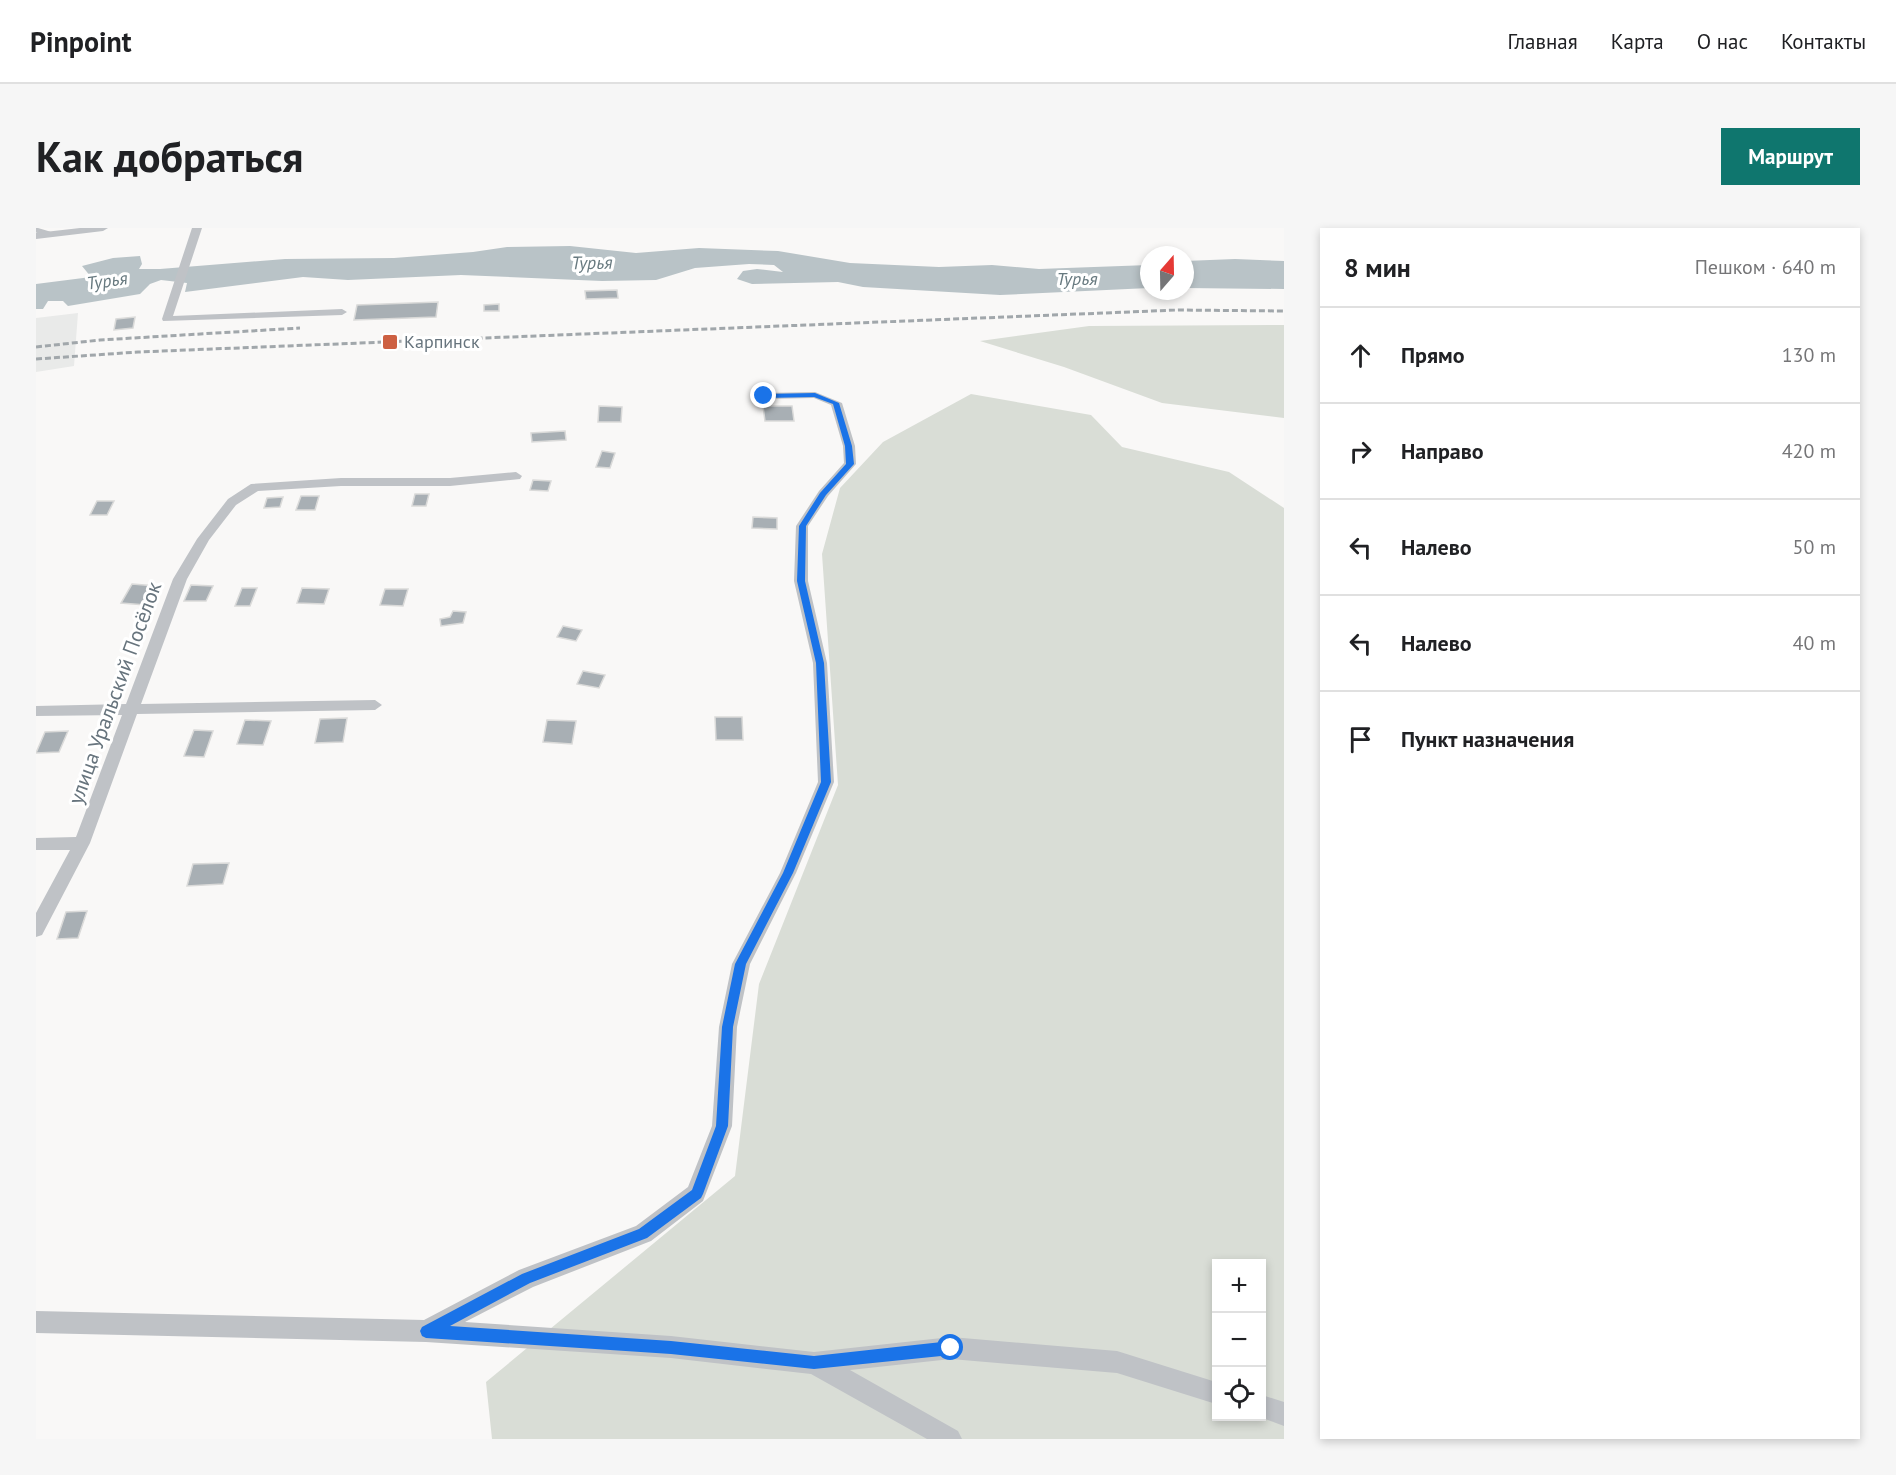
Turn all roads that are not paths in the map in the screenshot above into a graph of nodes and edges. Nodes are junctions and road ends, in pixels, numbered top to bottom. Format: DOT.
graph roads {
  1 [pos="103,228"];
  2 [pos="197,228"];
  3 [pos="36,230"];
  4 [pos="49,234"];
  5 [pos="36,236"];
  6 [pos="342,312"];
  7 [pos="764,396"];
  8 [pos="516,476"];
  9 [pos="375,705"];
  10 [pos="132,709"];
  11 [pos="36,711"];
  12 [pos="82,843"];
  13 [pos="36,844"];
  14 [pos="36,930"];
  15 [pos="36,1322"];
  16 [pos="426,1331"];
  17 [pos="814,1363"];
  18 [pos="1212,1392"];
  19 [pos="1266,1408"];
  20 [pos="1284,1414"];
  21 [pos="950,1439"];
  1 -- 4 [label="street"];
  2 -- 6 [label="street"];
  3 -- 4 [label="lane"];
  4 -- 5 [label="street"];
  7 -- 16 [label="street"];
  8 -- 10 [label="street, улица Уральский Посёлок"];
  9 -- 10 [label="street"];
  10 -- 11 [label="street"];
  10 -- 12 [label="street, улица Уральский Посёлок"];
  12 -- 13 [label="street"];
  12 -- 14 [label="street, улица Уральский Посёлок"];
  15 -- 16 [label="street"];
  16 -- 17 [label="street"];
  17 -- 18 [label="street"];
  17 -- 21 [label="street"];
  19 -- 20 [label="street"];
}
